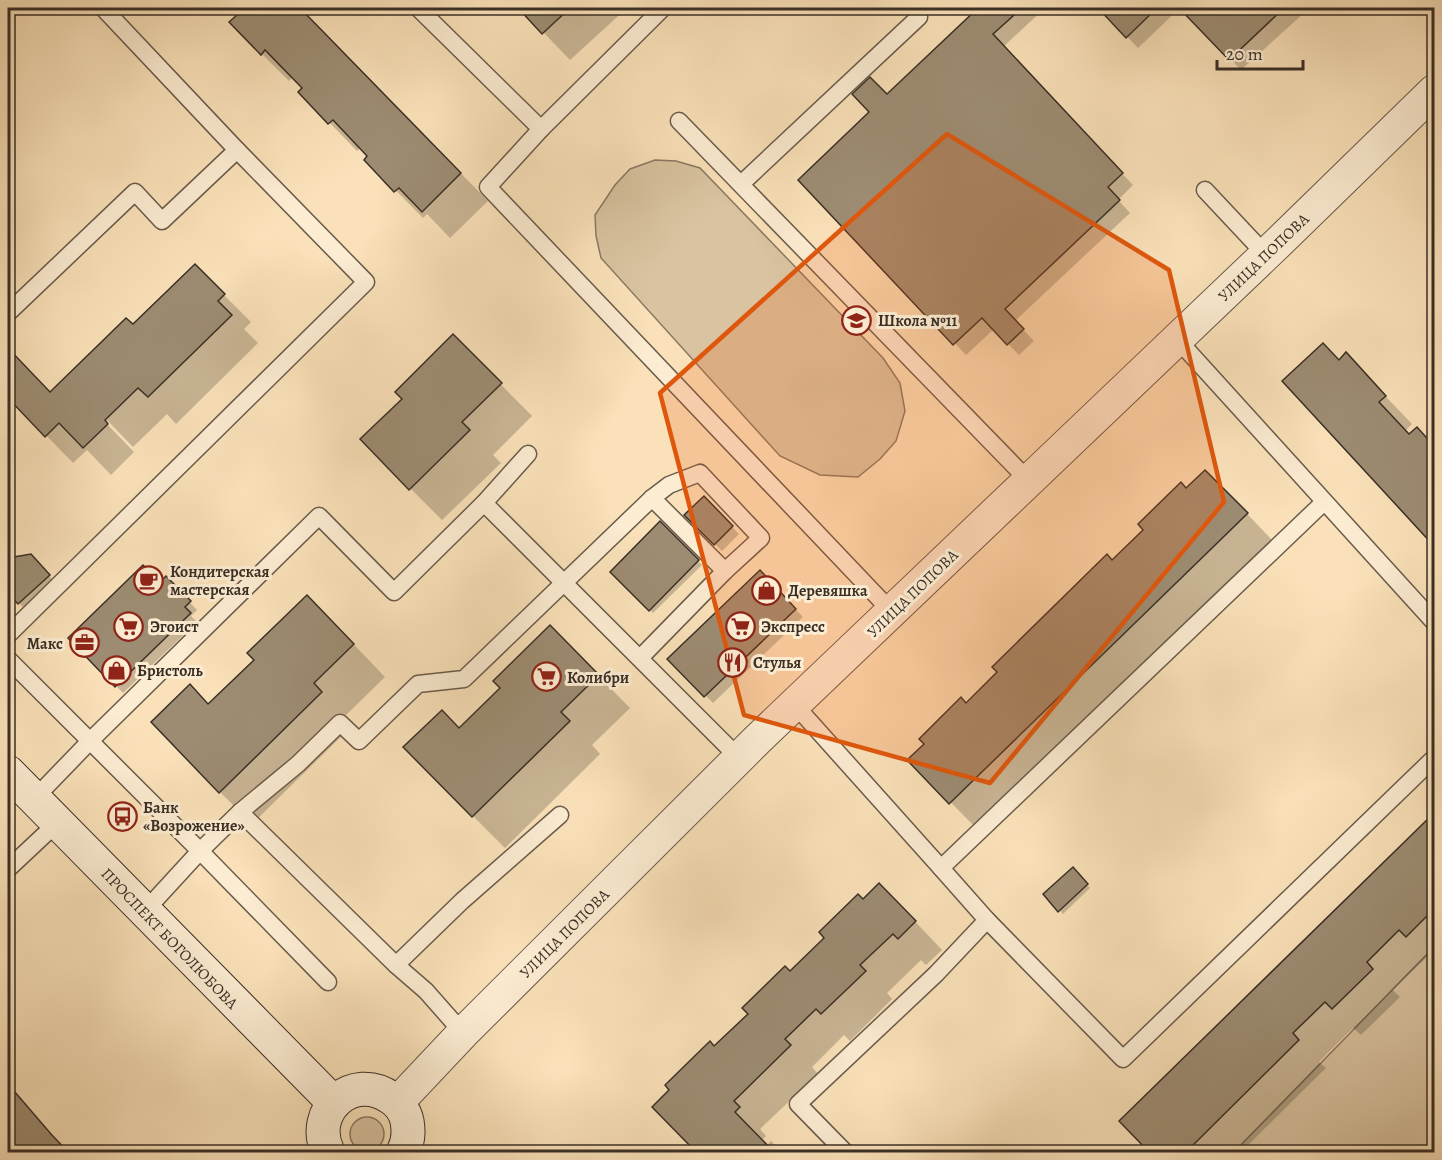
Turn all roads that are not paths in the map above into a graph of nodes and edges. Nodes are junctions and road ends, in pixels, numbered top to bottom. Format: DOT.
graph roads {
  1 [pos="102,8"];
  2 [pos="418,8"];
  3 [pos="663,8"];
  4 [pos="918,8"];
  5 [pos="1434,91"];
  6 [pos="679,121"];
  7 [pos="541,129"];
  8 [pos="237,150"];
  9 [pos="741,184"];
  10 [pos="1205,190"];
  11 [pos="1266,255"];
  12 [pos="8,313"];
  13 [pos="1177,339"];
  14 [pos="528,454"];
  15 [pos="1029,481"];
  16 [pos="652,498"];
  17 [pos="1324,502"];
  18 [pos="484,503"];
  19 [pos="724,571"];
  20 [pos="564,582"];
  21 [pos="892,612"];
  22 [pos="1434,622"];
  23 [pos="8,635"];
  24 [pos="640,658"];
  25 [pos="8,659"];
  26 [pos="795,705"];
  27 [pos="90,741"];
  28 [pos="1434,758"];
  29 [pos="740,759"];
  30 [pos="8,772"];
  31 [pos="34,799"];
  32 [pos="240,812"];
  33 [pos="560,814"];
  34 [pos="57,823"];
  35 [pos="200,851"];
  36 [pos="941,868"];
  37 [pos="8,869"];
  38 [pos="144,912"];
  39 [pos="987,920"];
  40 [pos="396,965"];
  41 [pos="328,982"];
  42 [pos="464,1032"];
  43 [pos="398,1102"];
  44 [pos="333,1103"];
  45 [pos="328,1152"];
  46 [pos="403,1152"];
  47 [pos="845,1152"];
  1 -- 8 [label="lane"];
  2 -- 7 [label="lane"];
  3 -- 7 [label="lane"];
  4 -- 9 [label="lane"];
  5 -- 11 [label="street, УЛИЦА ПОПОВА"];
  6 -- 9 [label="lane"];
  7 -- 21 [label="lane"];
  8 -- 12 [label="lane"];
  8 -- 23 [label="lane"];
  9 -- 15 [label="lane"];
  10 -- 11 [label="lane"];
  11 -- 13 [label="street, УЛИЦА ПОПОВА"];
  13 -- 15 [label="street, УЛИЦА ПОПОВА"];
  13 -- 17 [label="lane"];
  14 -- 18 [label="lane"];
  15 -- 21 [label="street, УЛИЦА ПОПОВА"];
  16 -- 19 [label="lane"];
  16 -- 19 [label="lane"];
  16 -- 20 [label="lane"];
  17 -- 22 [label="lane"];
  17 -- 36 [label="lane"];
  18 -- 20 [label="lane"];
  18 -- 27 [label="lane"];
  19 -- 24 [label="lane"];
  20 -- 24 [label="lane"];
  20 -- 32 [label="lane"];
  21 -- 26 [label="street, УЛИЦА ПОПОВА"];
  24 -- 29 [label="lane"];
  25 -- 27 [label="lane"];
  26 -- 29 [label="street, УЛИЦА ПОПОВА"];
  26 -- 36 [label="lane"];
  27 -- 31 [label="lane"];
  27 -- 35 [label="lane"];
  28 -- 39 [label="lane"];
  29 -- 42 [label="street, УЛИЦА ПОПОВА"];
  30 -- 31 [label="main road, ПРОСПЕКТ БОГОЛЮБОВА"];
  31 -- 34 [label="main road, ПРОСПЕКТ БОГОЛЮБОВА"];
  32 -- 35 [label="lane"];
  32 -- 40 [label="lane"];
  33 -- 40 [label="lane"];
  34 -- 37 [label="lane"];
  34 -- 38 [label="main road, ПРОСПЕКТ БОГОЛЮБОВА"];
  35 -- 38 [label="lane"];
  35 -- 41 [label="lane"];
  36 -- 39 [label="lane"];
  38 -- 44 [label="main road, ПРОСПЕКТ БОГОЛЮБОВА"];
  39 -- 47 [label="lane"];
  40 -- 42 [label="lane"];
  42 -- 43 [label="street, УЛИЦА ПОПОВА"];
  43 -- 44 [label="main road"];
  43 -- 46 [label="main road"];
  44 -- 45 [label="main road"];
}
